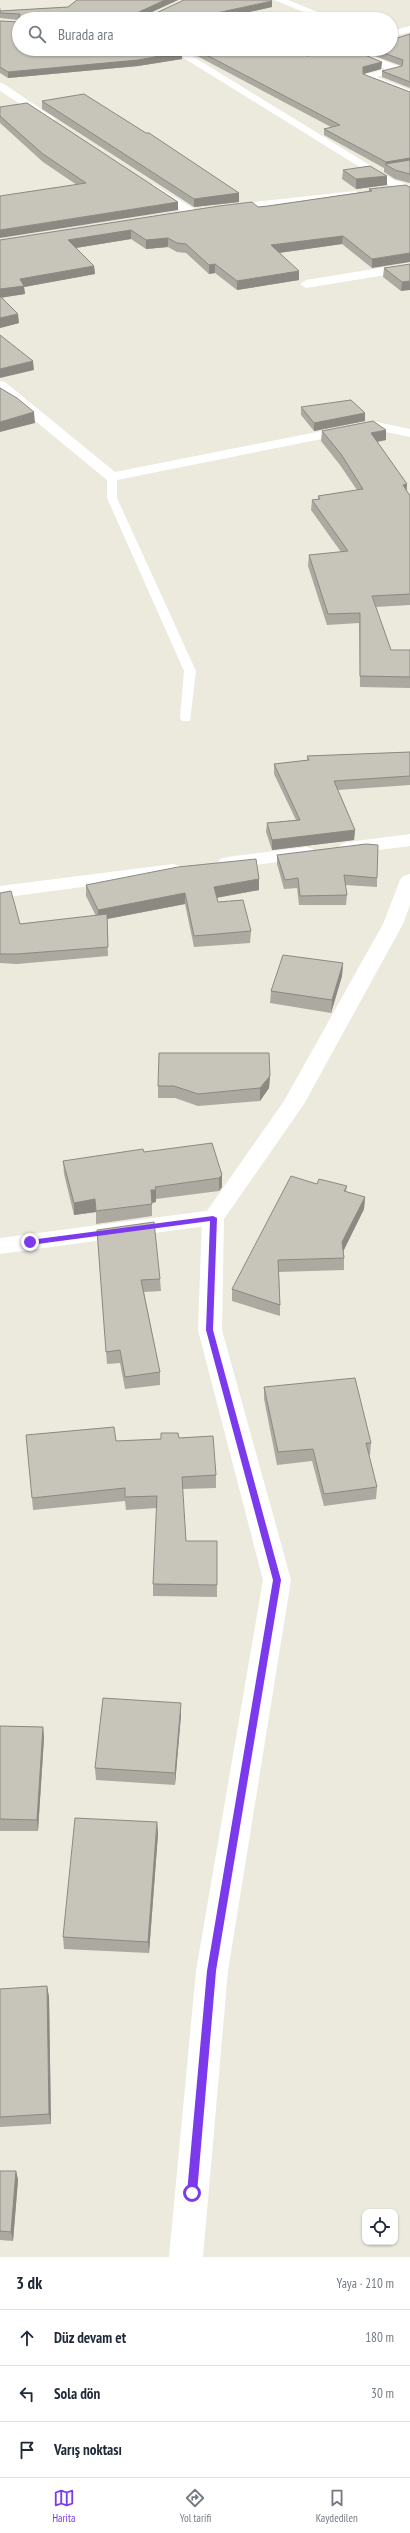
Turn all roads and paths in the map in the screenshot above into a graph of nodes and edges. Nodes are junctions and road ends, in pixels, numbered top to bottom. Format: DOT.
graph roads {
  1 [pos="279,0"];
  2 [pos="311,12"];
  3 [pos="410,29"];
  4 [pos="398,32"];
  5 [pos="185,56"];
  6 [pos="361,56"];
  7 [pos="0,86"];
  8 [pos="410,94"];
  9 [pos="60,125"];
  10 [pos="146,183"];
  11 [pos="409,189"];
  12 [pos="192,213"];
  13 [pos="177,216"];
  14 [pos="410,267"];
  15 [pos="306,284"];
  16 [pos="0,385"];
  17 [pos="410,433"];
  18 [pos="112,477"];
  19 [pos="186,718"];
  20 [pos="410,840"];
  21 [pos="410,880"];
  22 [pos="0,892"];
  23 [pos="213,1218"];
  24 [pos="0,1246"];
  25 [pos="186,2257"];
  1 -- 2 [label="street"];
  3 -- 4 [label="street"];
  5 -- 11 [label="street"];
  6 -- 8 [label="street"];
  7 -- 9 [label="street"];
  10 -- 12 [label="street"];
  11 -- 12 [label="street"];
  12 -- 13 [label="street"];
  14 -- 15 [label="street"];
  16 -- 18 [label="street"];
  17 -- 18 [label="street"];
  18 -- 19 [label="lane"];
  20 -- 22 [label="street"];
  21 -- 23 [label="street"];
  23 -- 24 [label="street"];
  23 -- 25 [label="street"];
}
